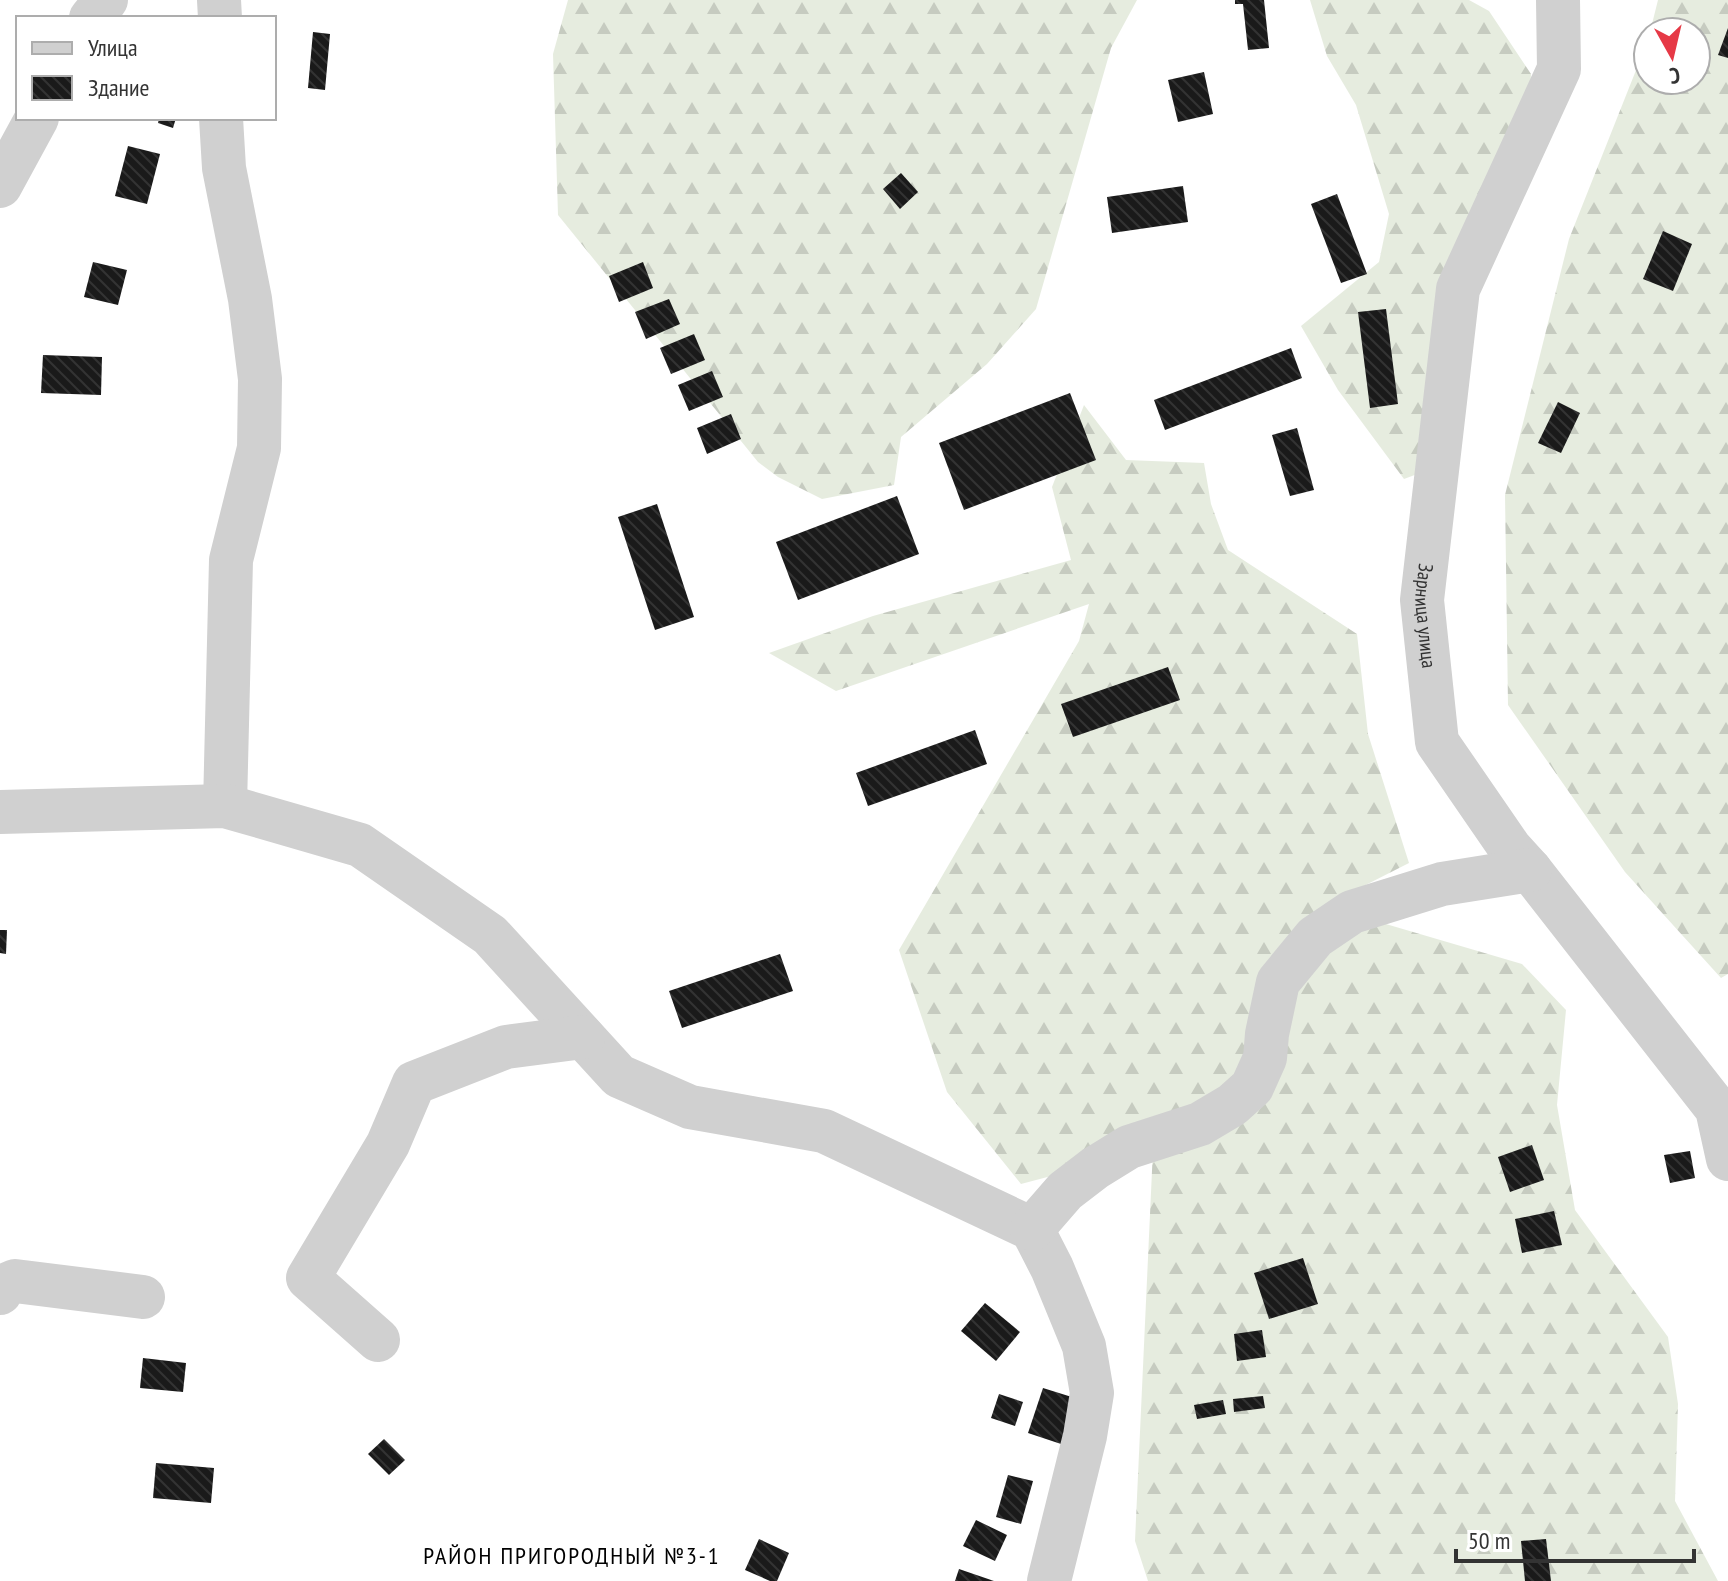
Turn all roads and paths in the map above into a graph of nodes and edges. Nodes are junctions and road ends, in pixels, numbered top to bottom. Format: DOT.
graph roads {
  1 [pos="106,0"];
  2 [pos="1558,0"];
  3 [pos="93,16"];
  4 [pos="36,120"];
  5 [pos="221,120"];
  6 [pos="0,186"];
  7 [pos="225,806"];
  8 [pos="0,812"];
  9 [pos="1530,870"];
  10 [pos="583,1037"];
  11 [pos="1728,1159"];
  12 [pos="1032,1229"];
  13 [pos="0,1293"];
  14 [pos="143,1297"];
  15 [pos="378,1340"];
  16 [pos="1049,1581"];
  1 -- 3 [label="street"];
  2 -- 9 [label="street, Зарница улица"];
  4 -- 6 [label="street"];
  5 -- 7 [label="street"];
  7 -- 8 [label="street"];
  7 -- 10 [label="street"];
  9 -- 11 [label="street, Зарница улица"];
  9 -- 12 [label="street"];
  10 -- 12 [label="street"];
  10 -- 15 [label="street"];
  12 -- 16 [label="street"];
  13 -- 14 [label="street"];
}
